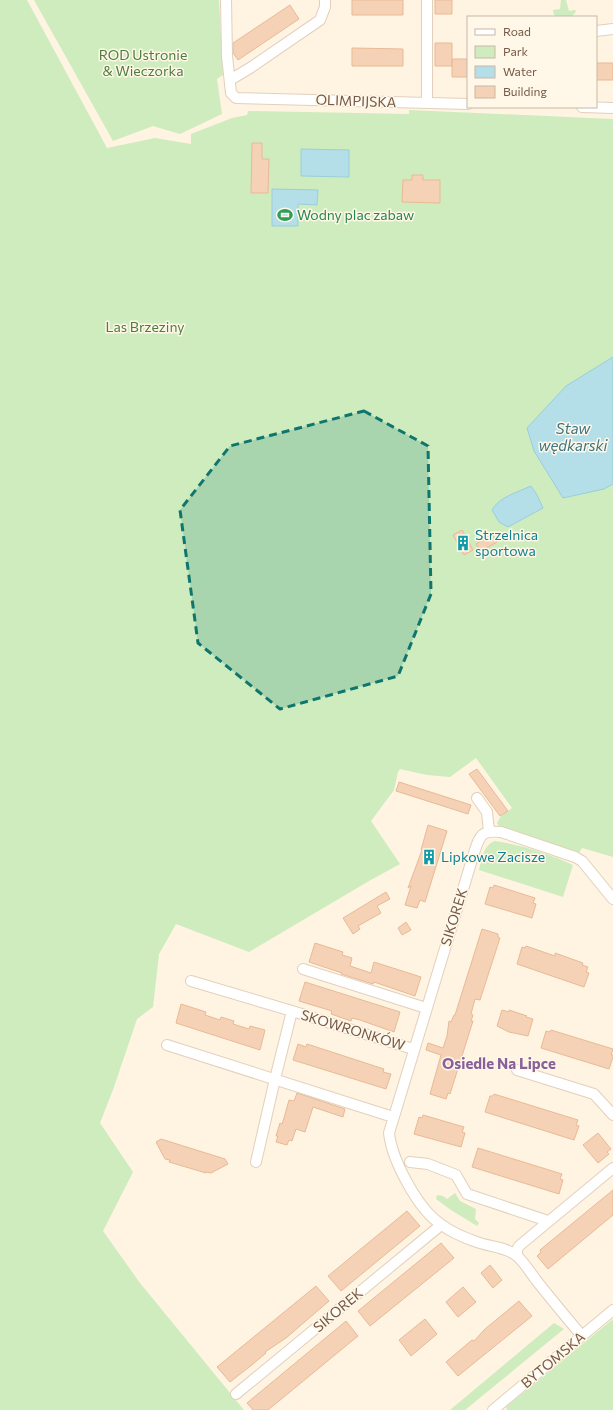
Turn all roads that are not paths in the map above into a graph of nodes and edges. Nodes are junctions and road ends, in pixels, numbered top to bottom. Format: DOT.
graph roads {
  1 [pos="226,0"];
  2 [pos="325,0"];
  3 [pos="427,0"];
  4 [pos="613,29"];
  5 [pos="597,31"];
  6 [pos="230,80"];
  7 [pos="426,103"];
  8 [pos="467,104"];
  9 [pos="597,107"];
  10 [pos="613,108"];
  11 [pos="477,798"];
  12 [pos="489,831"];
  13 [pos="613,898"];
  14 [pos="303,969"];
  15 [pos="191,981"];
  16 [pos="426,1008"];
  17 [pos="292,1011"];
  18 [pos="167,1045"];
  19 [pos="413,1049"];
  20 [pos="517,1070"];
  21 [pos="275,1079"];
  22 [pos="613,1115"];
  23 [pos="393,1117"];
  24 [pos="256,1162"];
  25 [pos="410,1162"];
  26 [pos="613,1168"];
  27 [pos="548,1221"];
  28 [pos="441,1225"];
  29 [pos="517,1256"];
  30 [pos="613,1310"];
  31 [pos="582,1336"];
  32 [pos="236,1394"];
  33 [pos="493,1410"];
  1 -- 6 [label="street"];
  2 -- 6 [label="street"];
  3 -- 7 [label="street"];
  4 -- 5 [label="street"];
  6 -- 7 [label="street, OLIMPIJSKA"];
  7 -- 8 [label="street, OLIMPIJSKA"];
  9 -- 10 [label="street"];
  11 -- 12 [label="street"];
  12 -- 13 [label="street"];
  12 -- 16 [label="street, SIKOREK"];
  14 -- 16 [label="street"];
  15 -- 17 [label="street, SKOWRONKÓW"];
  16 -- 19 [label="street, SIKOREK"];
  17 -- 19 [label="street, SKOWRONKÓW"];
  17 -- 21 [label="street, SKOWRONKÓW"];
  18 -- 21 [label="street"];
  19 -- 23 [label="street, SIKOREK"];
  20 -- 22 [label="street"];
  21 -- 23 [label="street"];
  21 -- 24 [label="street, SKOWRONKÓW"];
  23 -- 28 [label="street, SIKOREK"];
  25 -- 27 [label="street"];
  26 -- 27 [label="street"];
  27 -- 29 [label="street"];
  28 -- 29 [label="street, SIKOREK"];
  28 -- 32 [label="street, SIKOREK"];
  29 -- 31 [label="street, SIKOREK"];
  30 -- 31 [label="street, BYTOMSKA"];
  31 -- 33 [label="street, BYTOMSKA"];
}
